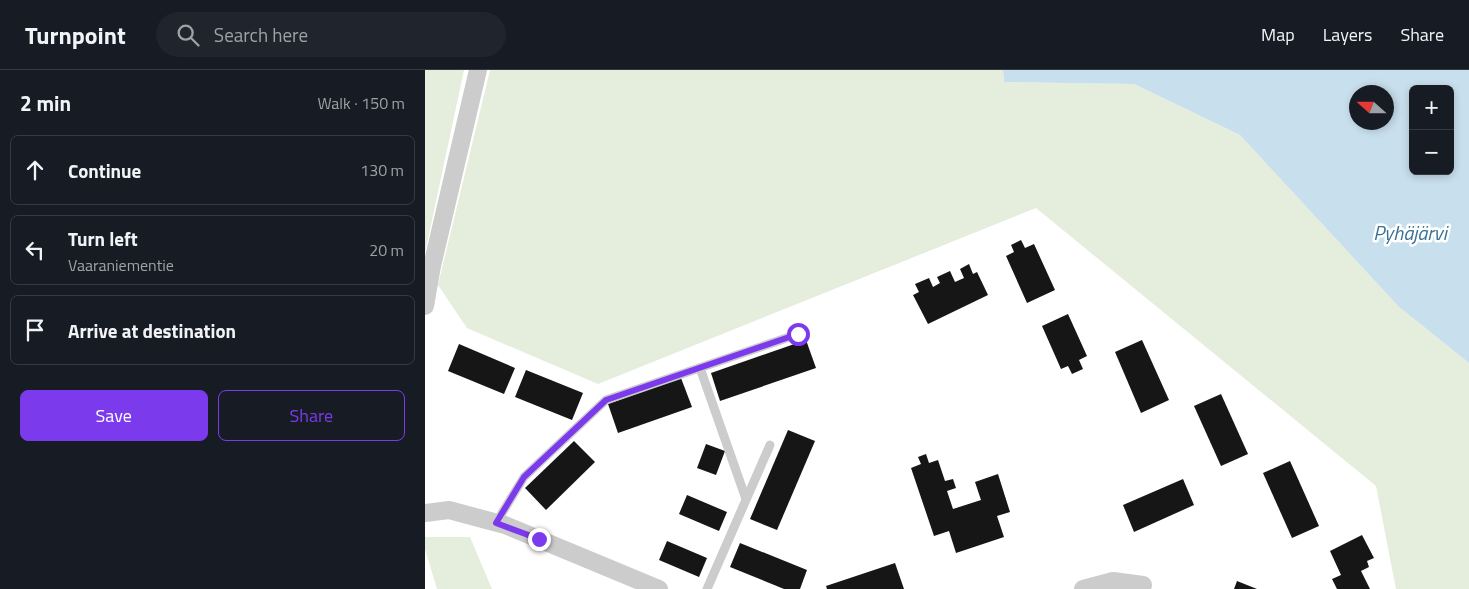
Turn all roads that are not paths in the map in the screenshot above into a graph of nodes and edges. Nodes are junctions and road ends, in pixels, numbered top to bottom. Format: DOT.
graph roads {
  1 [pos="478,70"];
  2 [pos="425,306"];
  3 [pos="798,334"];
  4 [pos="700,368"];
  5 [pos="770,445"];
  6 [pos="746,499"];
  7 [pos="425,513"];
  8 [pos="496,523"];
  9 [pos="1143,585"];
  10 [pos="659,589"];
  11 [pos="707,589"];
  12 [pos="1083,589"];
  1 -- 2 [label="street"];
  3 -- 4 [label="lane"];
  4 -- 6 [label="lane"];
  4 -- 8 [label="lane"];
  5 -- 6 [label="lane"];
  6 -- 11 [label="lane"];
  7 -- 8 [label="street"];
  8 -- 10 [label="street"];
  9 -- 12 [label="street"];
}
